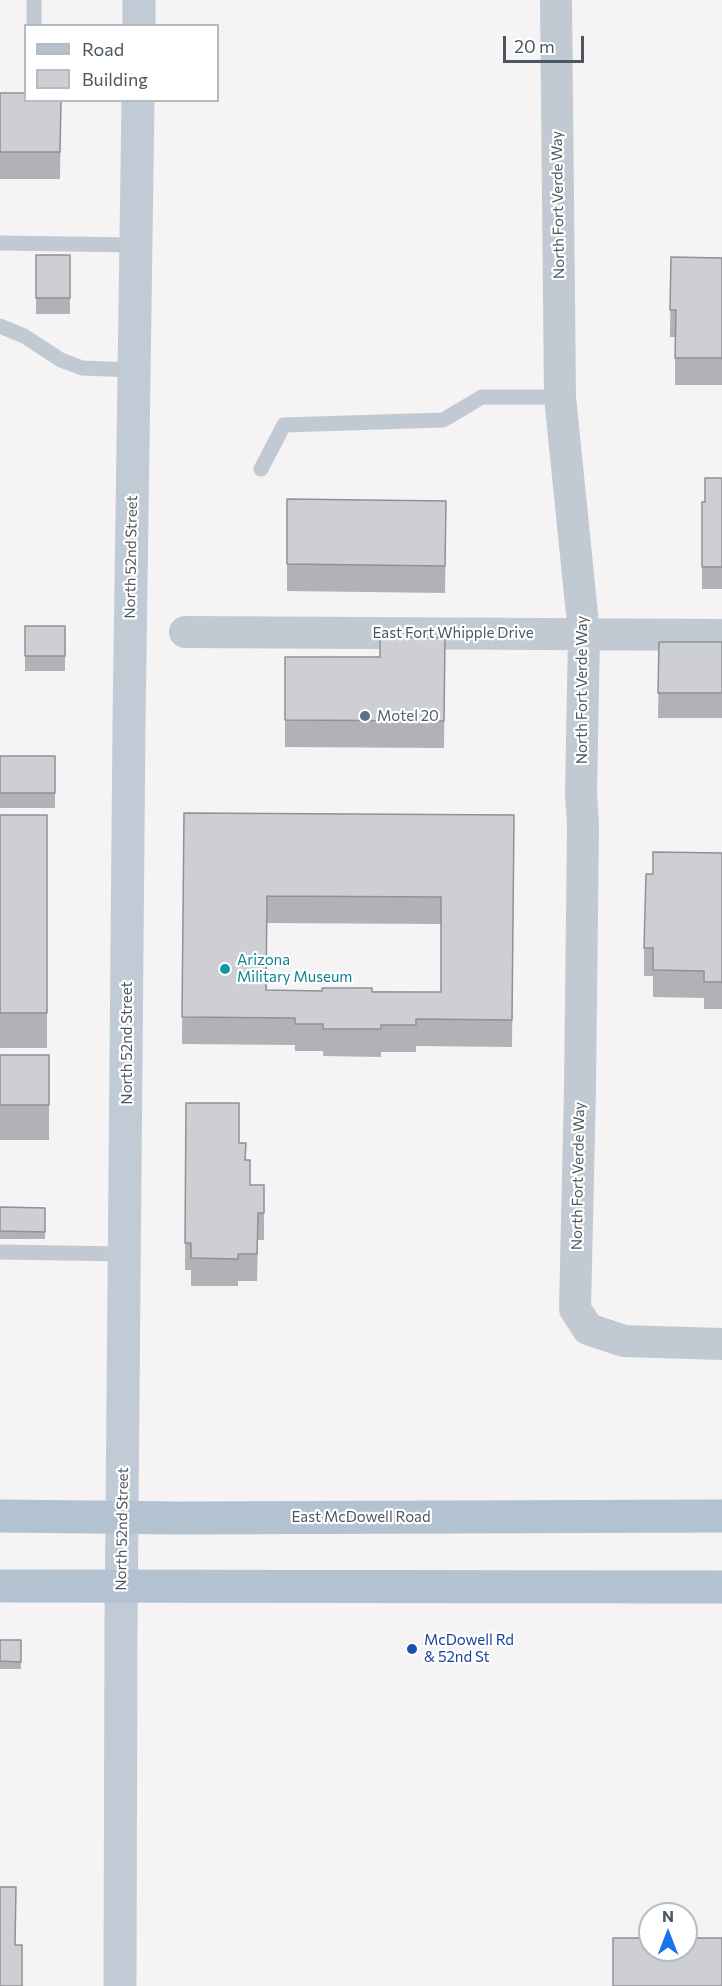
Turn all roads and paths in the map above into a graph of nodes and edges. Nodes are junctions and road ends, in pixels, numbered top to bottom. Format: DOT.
graph roads {
  1 [pos="34,0"];
  2 [pos="139,0"];
  3 [pos="556,0"];
  4 [pos="33,24"];
  5 [pos="139,24"];
  6 [pos="138,102"];
  7 [pos="0,243"];
  8 [pos="136,245"];
  9 [pos="0,326"];
  10 [pos="134,370"];
  11 [pos="560,397"];
  12 [pos="261,469"];
  13 [pos="184,632"];
  14 [pos="584,634"];
  15 [pos="722,635"];
  16 [pos="0,1252"];
  17 [pos="125,1254"];
  18 [pos="722,1344"];
  19 [pos="0,1516"];
  20 [pos="722,1516"];
  21 [pos="123,1517"];
  22 [pos="0,1586"];
  23 [pos="122,1587"];
  24 [pos="722,1587"];
  25 [pos="120,1986"];
  1 -- 4 [label="lane"];
  2 -- 5 [label="main road"];
  3 -- 11 [label="street, North Fort Verde Way"];
  6 -- 8 [label="main road, North 52nd Street"];
  7 -- 8 [label="lane"];
  8 -- 10 [label="main road, North 52nd Street"];
  9 -- 10 [label="lane"];
  10 -- 17 [label="main road, North 52nd Street"];
  11 -- 12 [label="lane"];
  11 -- 14 [label="street, North Fort Verde Way"];
  13 -- 14 [label="street, East Fort Whipple Drive"];
  14 -- 15 [label="street, East Fort Whipple Drive"];
  14 -- 18 [label="street, North Fort Verde Way"];
  16 -- 17 [label="lane"];
  17 -- 21 [label="main road, North 52nd Street"];
  19 -- 21 [label="main road, East McDowell Road"];
  20 -- 21 [label="main road, East McDowell Road"];
  21 -- 23 [label="main road, North 52nd Street"];
  22 -- 23 [label="main road"];
  23 -- 24 [label="main road"];
  23 -- 25 [label="main road, North 52nd Street"];
}
